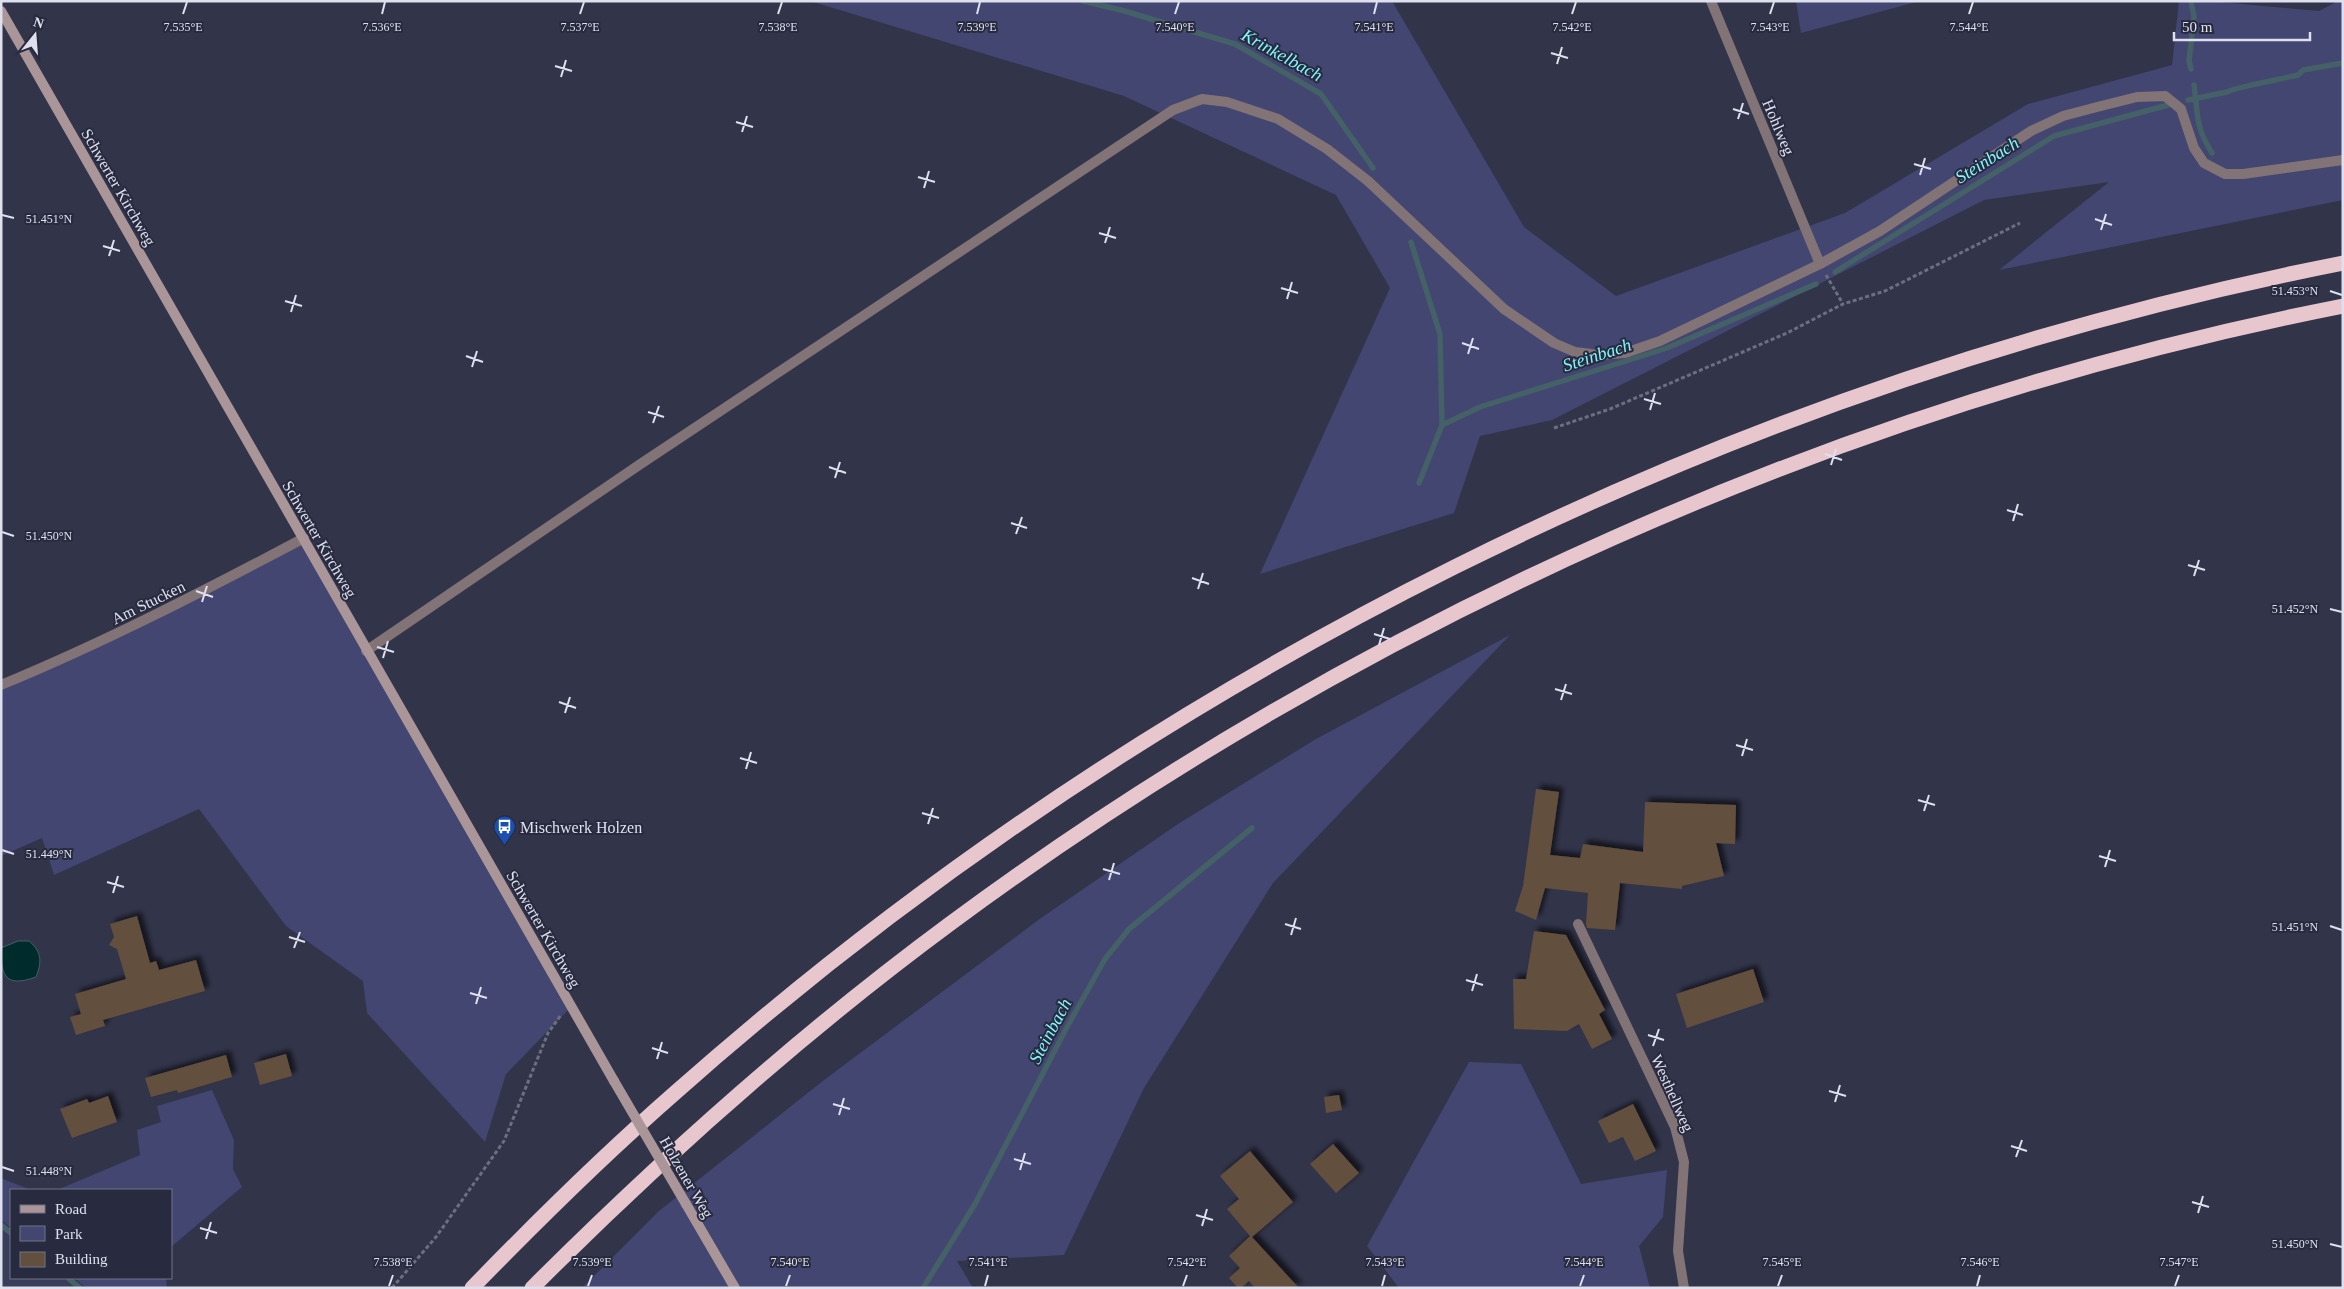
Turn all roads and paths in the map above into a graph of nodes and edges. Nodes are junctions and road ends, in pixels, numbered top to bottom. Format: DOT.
graph roads {
  1 [pos="1711,1"];
  2 [pos="1,11"];
  3 [pos="2343,160"];
  4 [pos="2020,223"];
  5 [pos="2343,263"];
  6 [pos="1820,264"];
  7 [pos="1844,304"];
  8 [pos="2343,306"];
  9 [pos="1554,428"];
  10 [pos="304,538"];
  11 [pos="366,650"];
  12 [pos="1,685"];
  13 [pos="1578,924"];
  14 [pos="571,1007"];
  15 [pos="614,1081"];
  16 [pos="392,1288"];
  17 [pos="472,1288"];
  18 [pos="532,1288"];
  19 [pos="735,1288"];
  20 [pos="1684,1288"];
  1 -- 6 [label="street, Hohlweg"];
  2 -- 10 [label="main road, Schwerter Kirchweg"];
  3 -- 6 [label="street"];
  4 -- 7 [label="path"];
  5 -- 17 [label="highway"];
  6 -- 7 [label="path"];
  6 -- 11 [label="street"];
  7 -- 9 [label="path"];
  8 -- 18 [label="highway"];
  10 -- 11 [label="main road, Schwerter Kirchweg"];
  10 -- 12 [label="street, Am Stucken"];
  11 -- 14 [label="main road, Schwerter Kirchweg"];
  13 -- 20 [label="street, Westhellweg"];
  14 -- 15 [label="main road, Schwerter Kirchweg"];
  14 -- 16 [label="path"];
  15 -- 19 [label="main road, Holzener Weg, bridge"];
}
